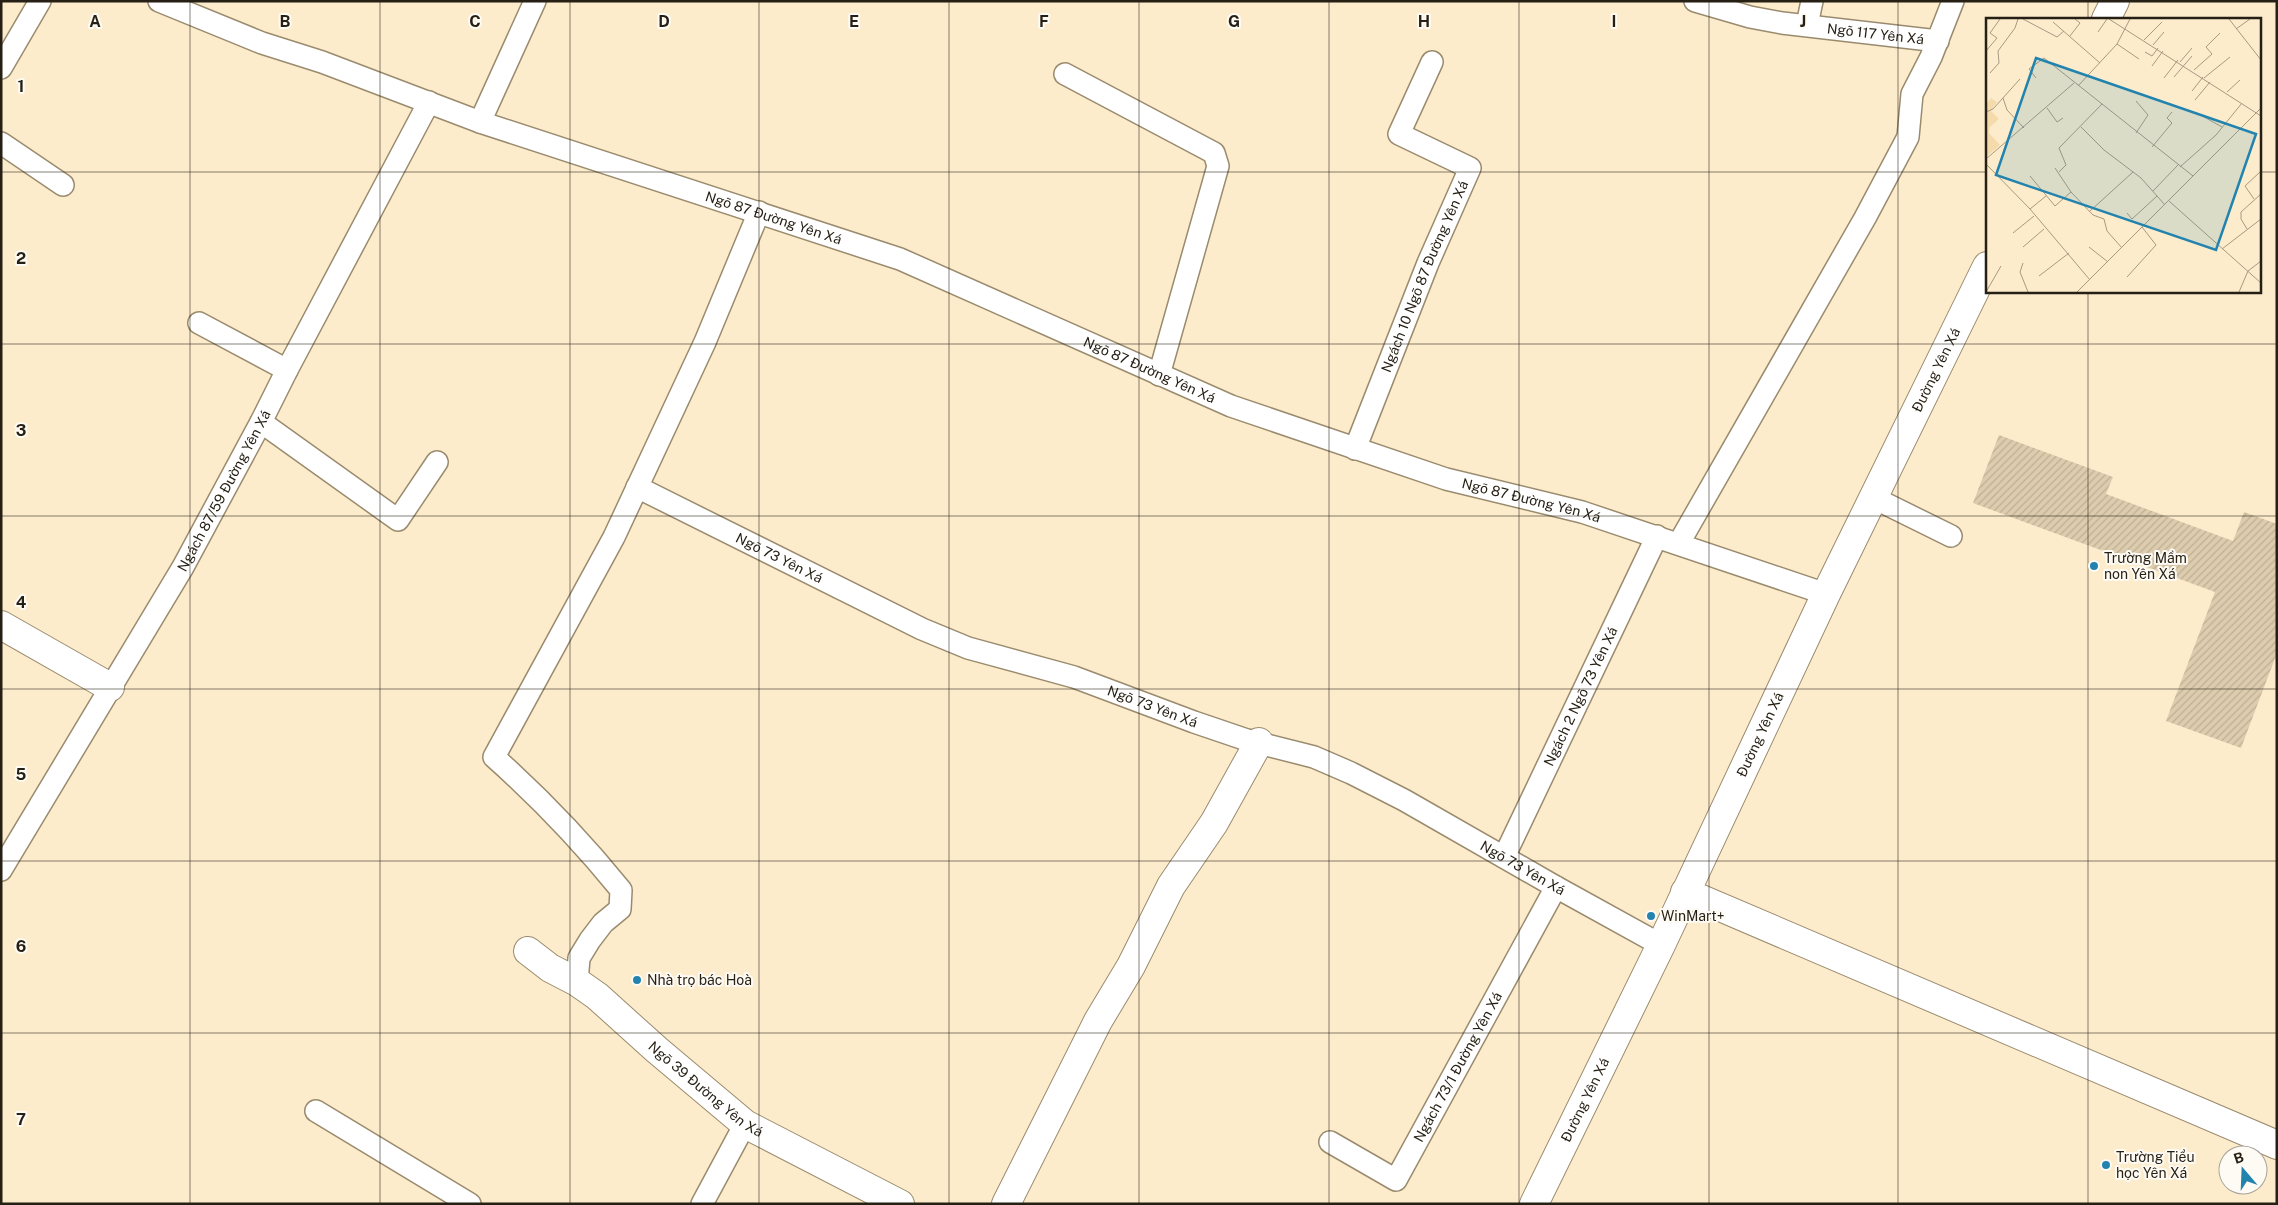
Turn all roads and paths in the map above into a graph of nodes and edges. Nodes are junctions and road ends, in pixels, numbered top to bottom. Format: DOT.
graph roads {
  1 [pos="40,1"];
  2 [pos="159,1"];
  3 [pos="535,1"];
  4 [pos="1695,1"];
  5 [pos="1812,1"];
  6 [pos="1953,1"];
  7 [pos="2115,1"];
  8 [pos="2106,18"];
  9 [pos="1807,25"];
  10 [pos="1938,41"];
  11 [pos="1432,62"];
  12 [pos="1,68"];
  13 [pos="1065,74"];
  14 [pos="429,102"];
  15 [pos="480,122"];
  16 [pos="1,143"];
  17 [pos="63,185"];
  18 [pos="759,212"];
  19 [pos="1986,268"];
  20 [pos="199,323"];
  21 [pos="287,370"];
  22 [pos="1159,374"];
  23 [pos="262,422"];
  24 [pos="1355,449"];
  25 [pos="437,462"];
  26 [pos="637,486"];
  27 [pos="1874,498"];
  28 [pos="1657,536"];
  29 [pos="1951,536"];
  30 [pos="1679,543"];
  31 [pos="1826,594"];
  32 [pos="1,625"];
  33 [pos="110,688"];
  34 [pos="1259,742"];
  35 [pos="1504,857"];
  36 [pos="1,870"];
  37 [pos="1556,888"];
  38 [pos="1685,892"];
  39 [pos="1661,945"];
  40 [pos="528,951"];
  41 [pos="577,982"];
  42 [pos="316,1111"];
  43 [pos="745,1124"];
  44 [pos="1330,1142"];
  45 [pos="2277,1145"];
  46 [pos="470,1204"];
  47 [pos="702,1204"];
  48 [pos="900,1204"];
  49 [pos="1006,1204"];
  50 [pos="1534,1204"];
  1 -- 12 [label="lane"];
  2 -- 14 [label="lane, Ngõ 87 Đường Yên Xá"];
  3 -- 15 [label="lane"];
  4 -- 9 [label="lane, Ngõ 117 Yên Xá"];
  5 -- 9 [label="lane"];
  6 -- 10 [label="lane"];
  7 -- 8 [label="street"];
  9 -- 10 [label="lane, Ngõ 117 Yên Xá"];
  10 -- 30 [label="lane"];
  11 -- 24 [label="lane, Ngách 10 Ngõ 87 Đường Yên Xá"];
  13 -- 22 [label="lane"];
  14 -- 15 [label="lane, Ngõ 87 Đường Yên Xá"];
  14 -- 21 [label="lane, Ngách 87/59 Đường Yên Xá"];
  15 -- 18 [label="lane, Ngõ 87 Đường Yên Xá"];
  16 -- 17 [label="lane"];
  18 -- 22 [label="lane, Ngõ 87 Đường Yên Xá"];
  18 -- 26 [label="lane"];
  19 -- 27 [label="street, Đường Yên Xá"];
  20 -- 21 [label="lane"];
  21 -- 23 [label="lane, Ngách 87/59 Đường Yên Xá"];
  22 -- 24 [label="lane, Ngõ 87 Đường Yên Xá"];
  23 -- 25 [label="lane"];
  23 -- 33 [label="lane, Ngách 87/59 Đường Yên Xá"];
  24 -- 28 [label="lane, Ngõ 87 Đường Yên Xá"];
  26 -- 34 [label="lane, Ngõ 73 Yên Xá"];
  26 -- 41 [label="lane"];
  27 -- 29 [label="lane"];
  27 -- 31 [label="street, Đường Yên Xá"];
  28 -- 30 [label="lane, Ngõ 87 Đường Yên Xá"];
  28 -- 35 [label="lane, Ngách 2 Ngõ 73 Yên Xá"];
  30 -- 31 [label="lane, Ngõ 87 Đường Yên Xá"];
  31 -- 38 [label="street, Đường Yên Xá"];
  32 -- 33 [label="street"];
  33 -- 36 [label="lane, Ngách 87/59 Đường Yên Xá"];
  34 -- 35 [label="lane, Ngõ 73 Yên Xá"];
  34 -- 49 [label="street"];
  35 -- 37 [label="lane, Ngõ 73 Yên Xá"];
  37 -- 39 [label="lane, Ngõ 73 Yên Xá"];
  37 -- 44 [label="lane, Ngách 73/1 Đường Yên Xá"];
  38 -- 39 [label="street, Đường Yên Xá"];
  38 -- 45 [label="street"];
  39 -- 50 [label="street, Đường Yên Xá"];
  40 -- 41 [label="street, Ngõ 39 Đường Yên Xá"];
  41 -- 43 [label="street, Ngõ 39 Đường Yên Xá"];
  42 -- 46 [label="lane"];
  43 -- 47 [label="lane"];
  43 -- 48 [label="street, Ngõ 39 Đường Yên Xá"];
}
